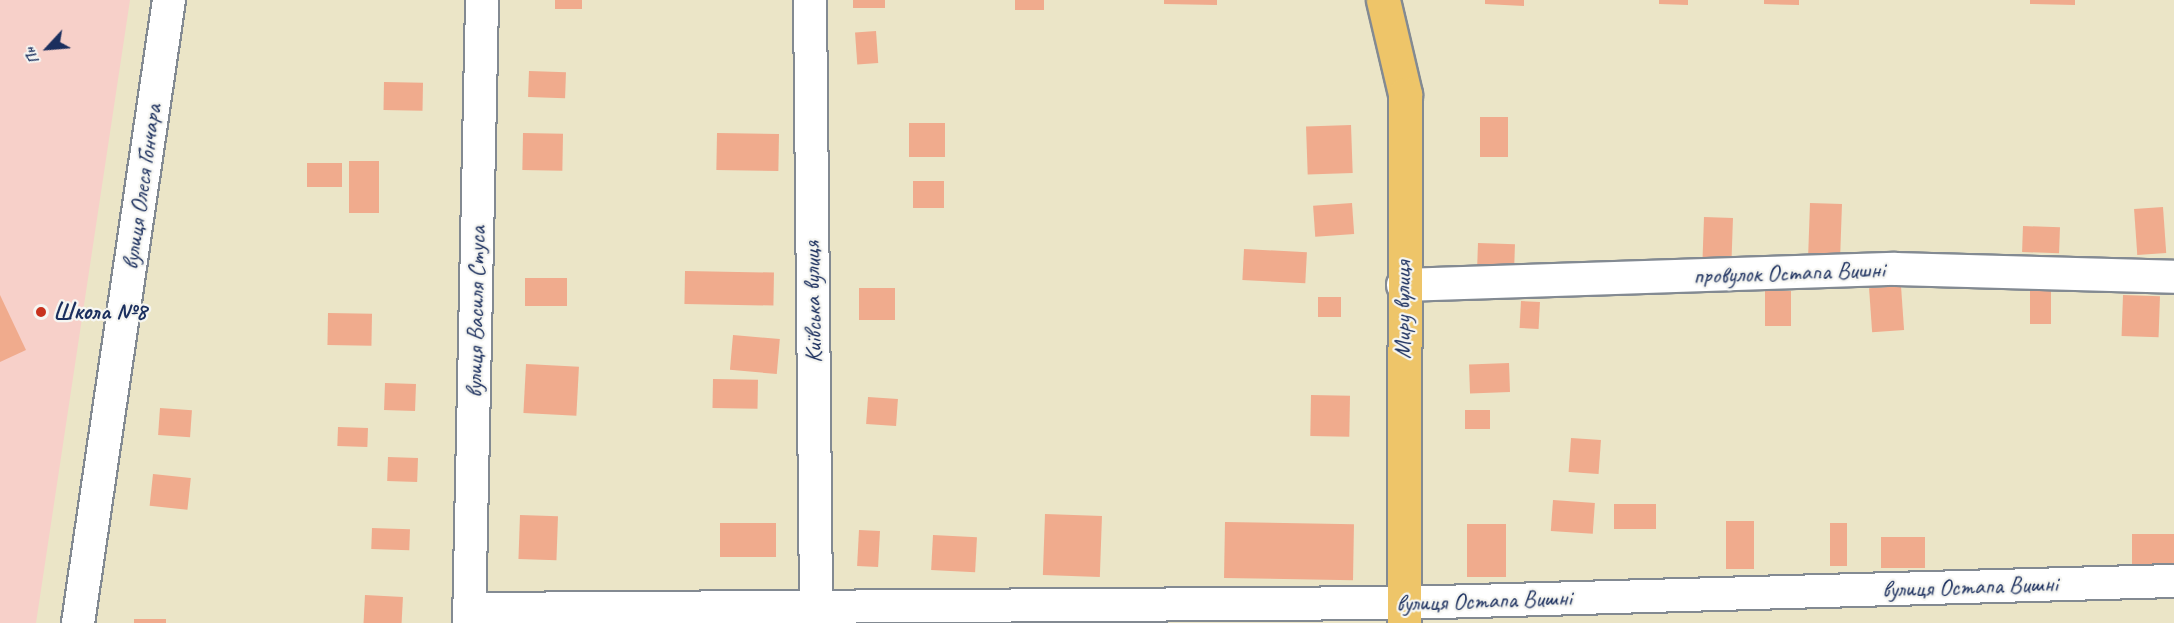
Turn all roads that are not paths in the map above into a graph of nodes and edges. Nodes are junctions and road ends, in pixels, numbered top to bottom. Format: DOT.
graph roads {
  1 [pos="169,0"];
  2 [pos="482,0"];
  3 [pos="810,0"];
  4 [pos="1383,0"];
  5 [pos="2174,277"];
  6 [pos="1403,285"];
  7 [pos="2174,581"];
  8 [pos="816,604"];
  9 [pos="1404,613"];
  10 [pos="470,616"];
  11 [pos="953,616"];
  12 [pos="78,623"];
  1 -- 12 [label="street, вулиця Олеся Гончара"];
  2 -- 10 [label="street, вулиця Василя Стуса"];
  3 -- 8 [label="street, Київська вулиця"];
  4 -- 6 [label="main road, Миру вулиця"];
  5 -- 6 [label="street, провулок Остапа Вишні"];
  6 -- 9 [label="main road, Миру вулиця"];
  7 -- 9 [label="street, вулиця Остапа Вишні"];
  8 -- 10 [label="street, вулиця Остапа Вишні"];
  8 -- 11 [label="street, вулиця Остапа Вишні"];
  9 -- 11 [label="street, вулиця Остапа Вишні"];
}
